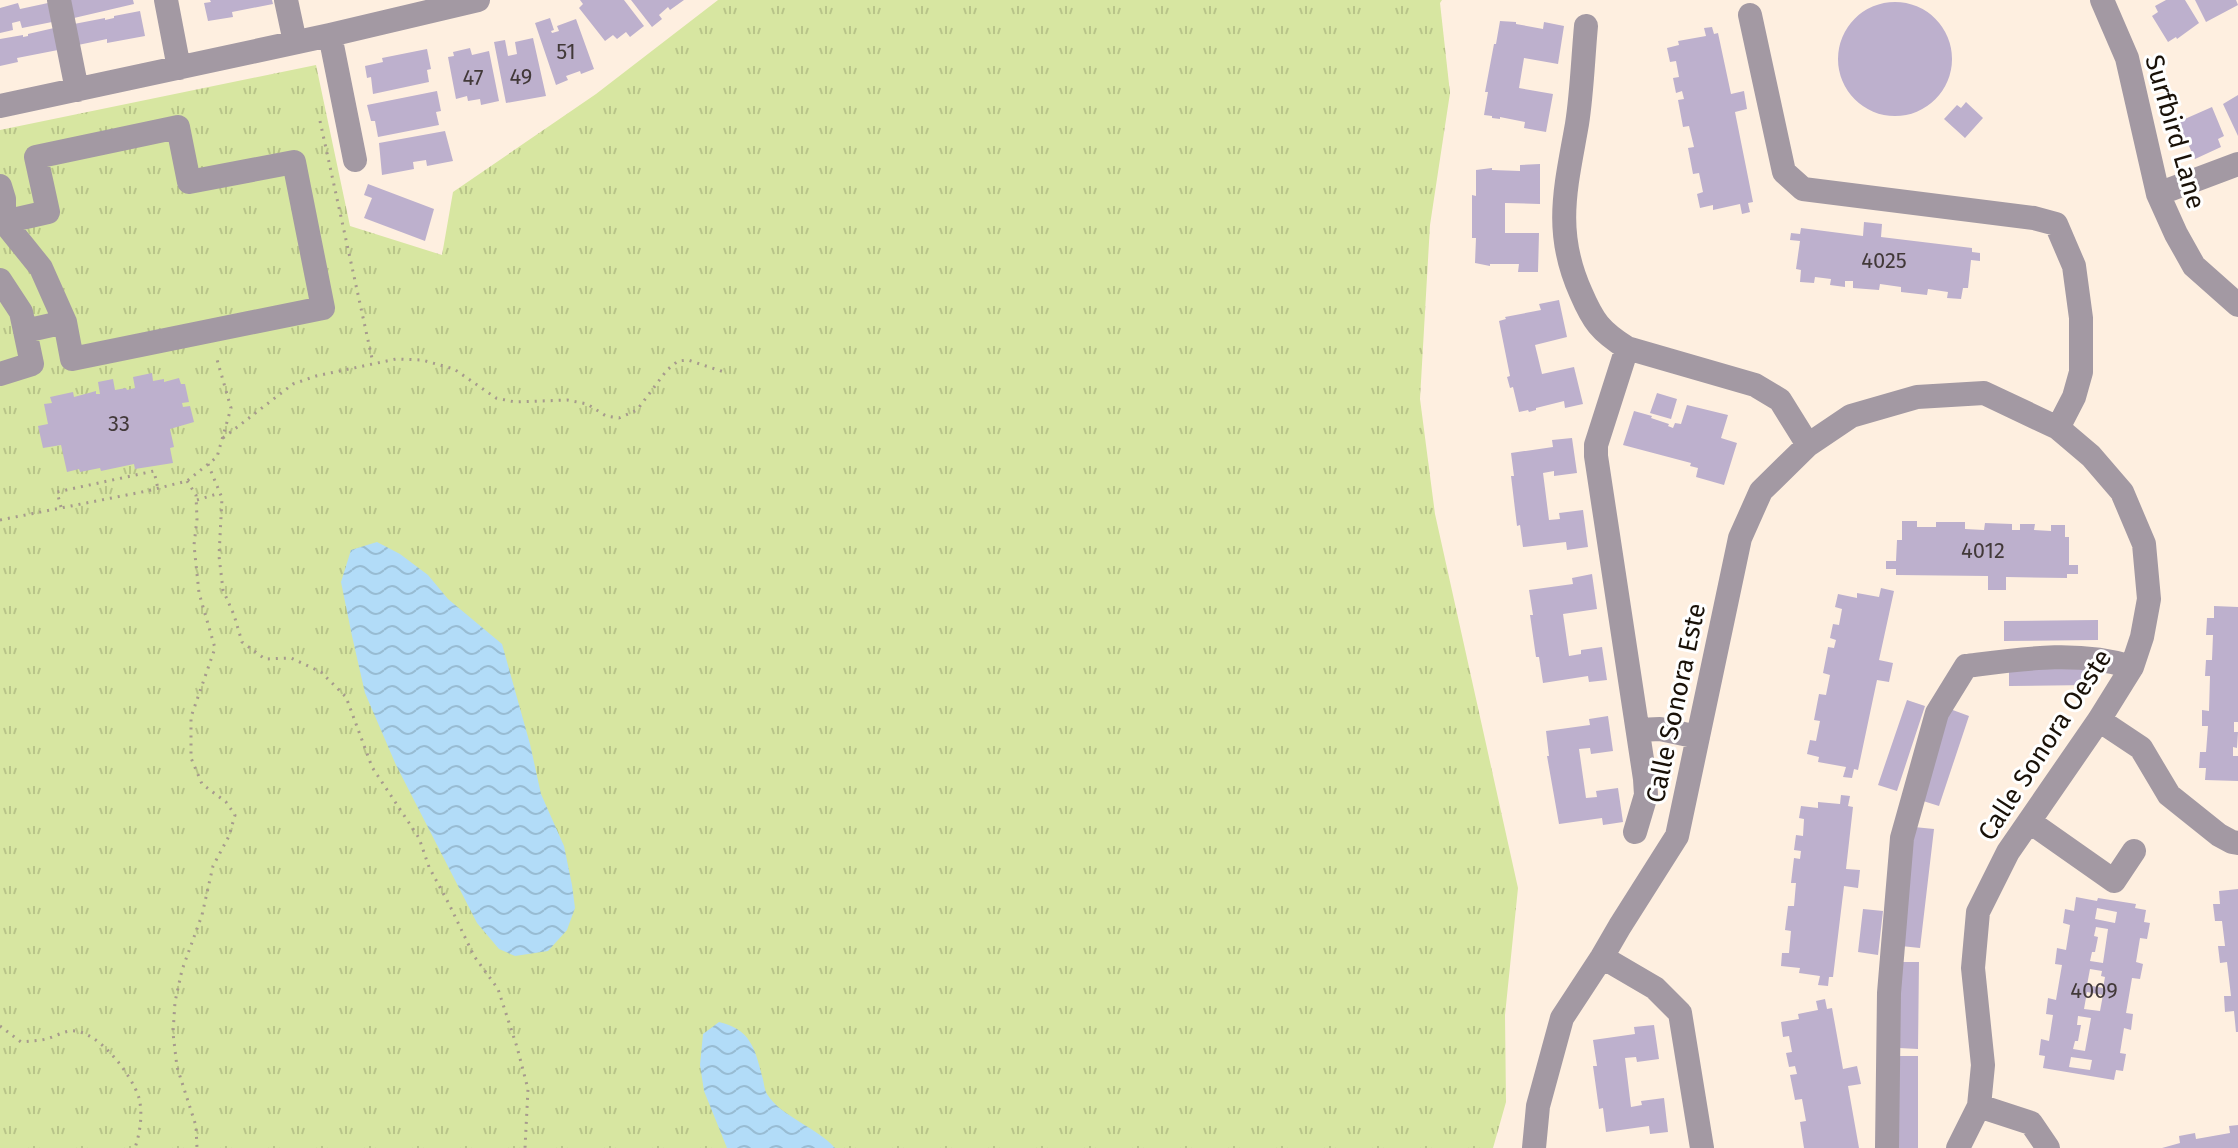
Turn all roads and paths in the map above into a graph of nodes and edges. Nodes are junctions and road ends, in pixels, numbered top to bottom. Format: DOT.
graph roads {
  1 [pos="59,0"];
  2 [pos="166,0"];
  3 [pos="286,0"];
  4 [pos="478,0"];
  5 [pos="2102,0"];
  6 [pos="448,4"];
  7 [pos="1750,15"];
  8 [pos="1586,26"];
  9 [pos="330,35"];
  10 [pos="295,42"];
  11 [pos="179,68"];
  12 [pos="77,90"];
  13 [pos="0,106"];
  14 [pos="320,121"];
  15 [pos="355,160"];
  16 [pos="2238,164"];
  17 [pos="0,186"];
  18 [pos="2158,194"];
  19 [pos="2,221"];
  20 [pos="0,280"];
  21 [pos="2238,305"];
  22 [pos="65,322"];
  23 [pos="25,331"];
  24 [pos="1627,348"];
  25 [pos="216,356"];
  26 [pos="373,363"];
  27 [pos="727,373"];
  28 [pos="0,374"];
  29 [pos="1984,393"];
  30 [pos="2058,428"];
  31 [pos="223,438"];
  32 [pos="1808,445"];
  33 [pos="208,464"];
  34 [pos="187,481"];
  35 [pos="158,489"];
  36 [pos="220,493"];
  37 [pos="196,500"];
  38 [pos="61,507"];
  39 [pos="0,520"];
  40 [pos="2132,667"];
  41 [pos="2099,720"];
  42 [pos="1638,730"];
  43 [pos="1698,737"];
  44 [pos="2030,822"];
  45 [pos="1635,832"];
  46 [pos="2238,843"];
  47 [pos="2134,851"];
  48 [pos="1602,957"];
  49 [pos="0,1026"];
  50 [pos="1979,1106"];
  51 [pos="135,1148"];
  52 [pos="197,1148"];
  53 [pos="525,1148"];
  54 [pos="1534,1148"];
  55 [pos="1702,1148"];
  56 [pos="1887,1148"];
  57 [pos="1958,1148"];
  58 [pos="2048,1148"];
  1 -- 12 [label="street"];
  2 -- 11 [label="street"];
  3 -- 10 [label="street"];
  4 -- 6 [label="street"];
  5 -- 18 [label="street, Surfbird Lane"];
  6 -- 9 [label="street"];
  7 -- 30 [label="street"];
  8 -- 24 [label="street"];
  9 -- 10 [label="street"];
  9 -- 15 [label="street"];
  10 -- 11 [label="street"];
  11 -- 12 [label="street"];
  12 -- 13 [label="street"];
  14 -- 26 [label="path"];
  16 -- 18 [label="street"];
  17 -- 19 [label="street"];
  18 -- 21 [label="street, Surfbird Lane"];
  19 -- 22 [label="street"];
  19 -- 22 [label="street"];
  20 -- 23 [label="street"];
  22 -- 23 [label="street"];
  23 -- 28 [label="street"];
  24 -- 32 [label="street"];
  24 -- 42 [label="street"];
  25 -- 31 [label="path"];
  26 -- 27 [label="path"];
  26 -- 31 [label="path"];
  29 -- 30 [label="street, Calle Sonora Oeste"];
  29 -- 32 [label="street, Calle Sonora Este"];
  30 -- 40 [label="street, Calle Sonora Oeste"];
  31 -- 33 [label="path"];
  32 -- 43 [label="street, Calle Sonora Este"];
  33 -- 34 [label="path"];
  33 -- 36 [label="path"];
  34 -- 35 [label="path"];
  34 -- 37 [label="path"];
  35 -- 38 [label="path"];
  35 -- 38 [label="path"];
  36 -- 37 [label="path"];
  36 -- 53 [label="path"];
  37 -- 52 [label="path"];
  38 -- 39 [label="path"];
  40 -- 41 [label="street, Calle Sonora Oeste"];
  40 -- 56 [label="street"];
  41 -- 44 [label="street, Calle Sonora Oeste"];
  41 -- 46 [label="street"];
  42 -- 43 [label="street"];
  42 -- 45 [label="street"];
  43 -- 48 [label="street, Calle Sonora Este"];
  44 -- 47 [label="street"];
  44 -- 50 [label="street, Calle Sonora Oeste"];
  48 -- 54 [label="street, Calle Sonora Este"];
  48 -- 55 [label="street"];
  49 -- 51 [label="path"];
  50 -- 57 [label="street, Calle Sonora Oeste"];
  50 -- 58 [label="street"];
}
